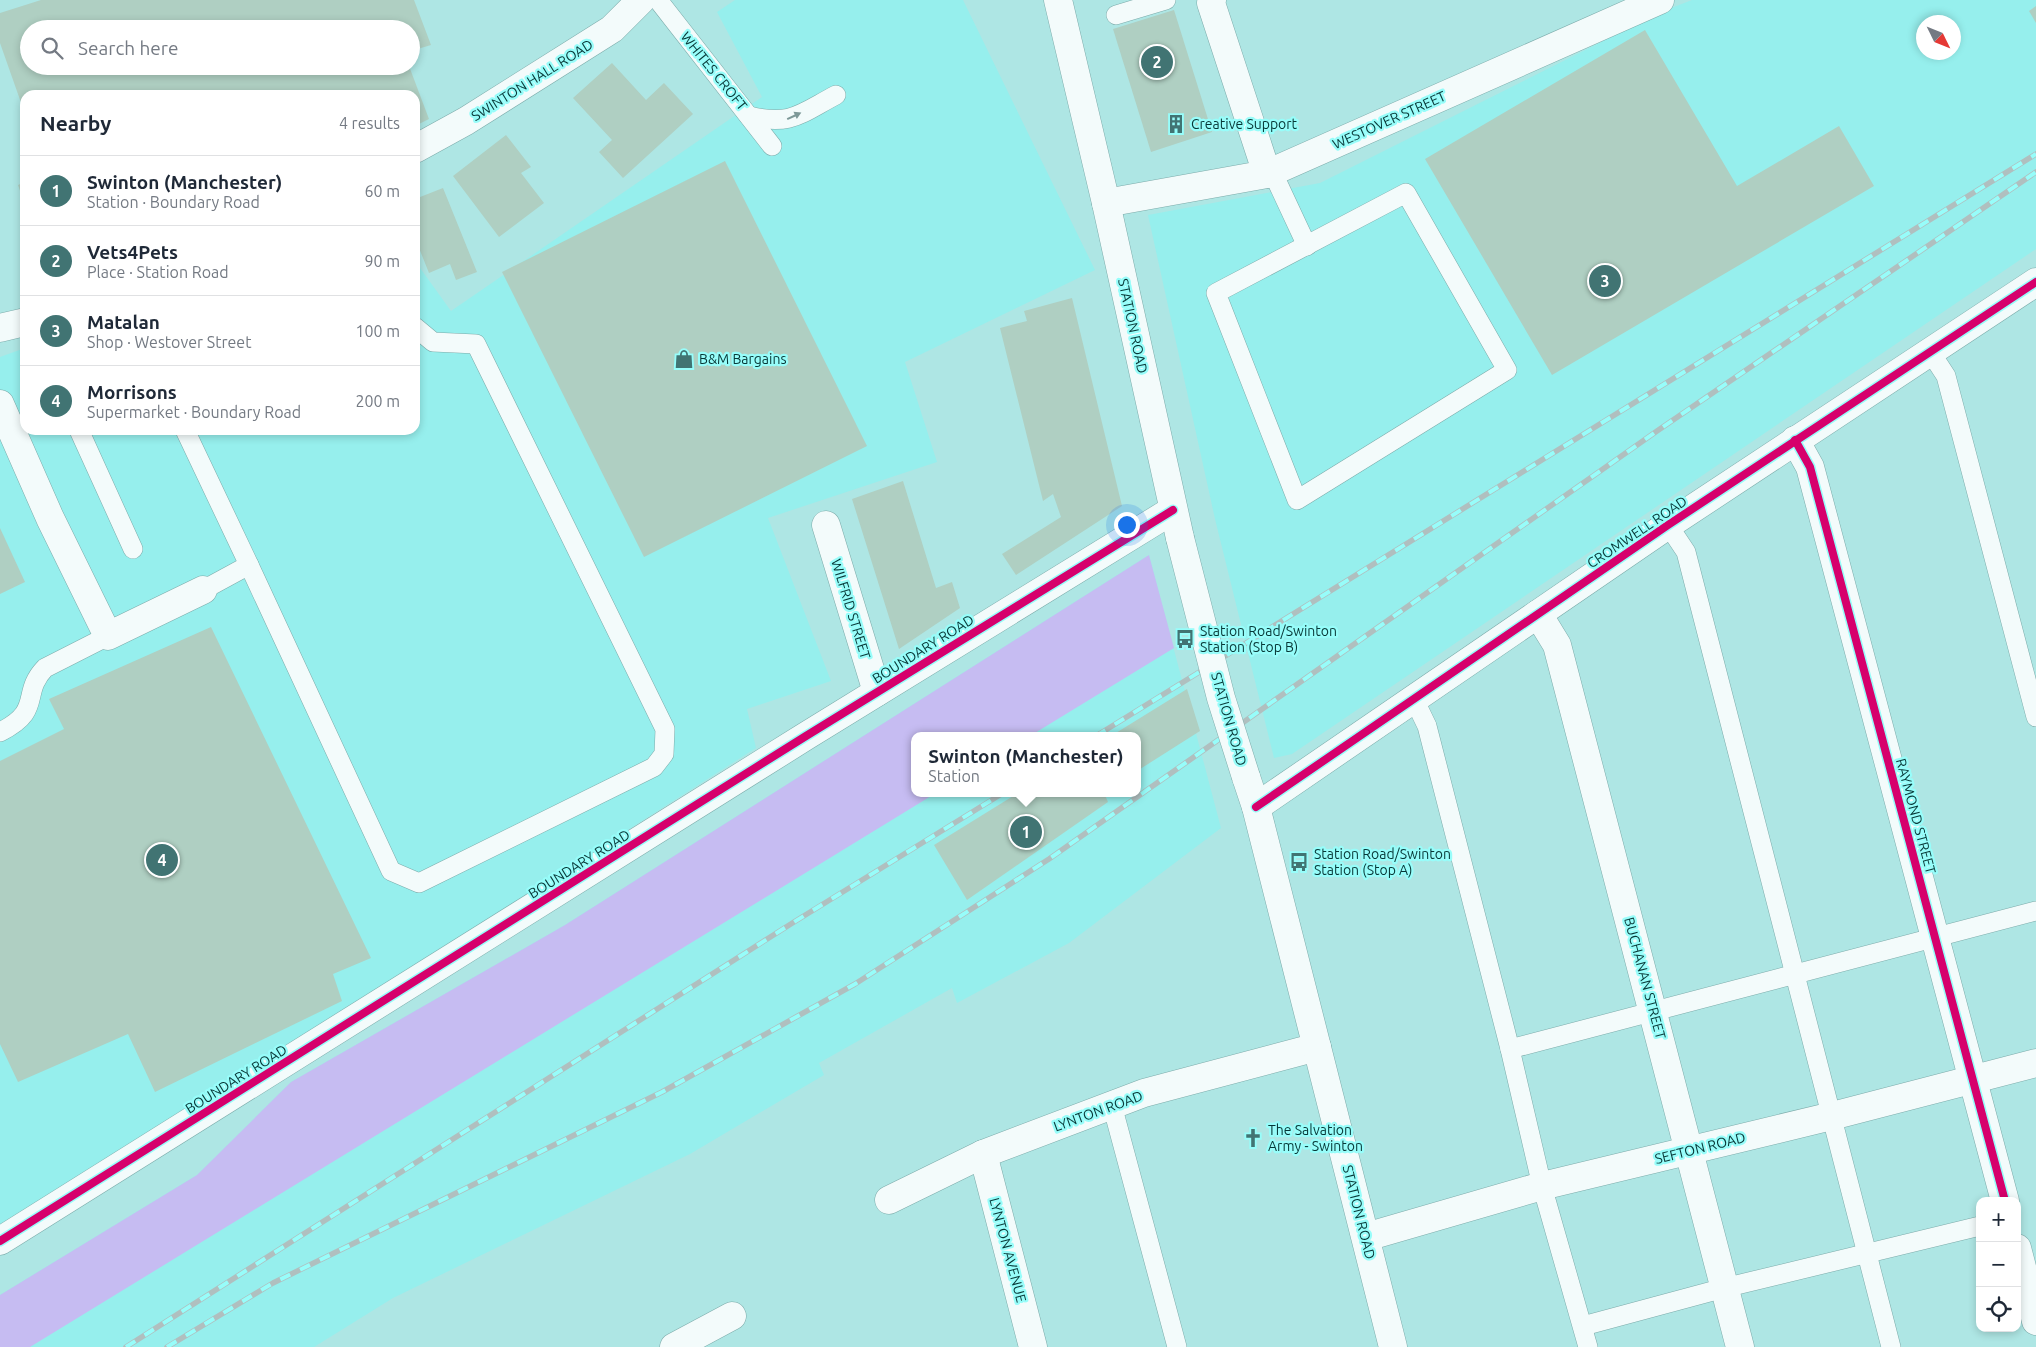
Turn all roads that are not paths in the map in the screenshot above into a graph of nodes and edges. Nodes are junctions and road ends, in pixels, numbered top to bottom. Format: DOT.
graph roads {
  1 [pos="641,0"];
  2 [pos="658,0"];
  3 [pos="1058,0"];
  4 [pos="1166,0"];
  5 [pos="1212,0"];
  6 [pos="1660,0"];
  7 [pos="1116,15"];
  8 [pos="836,95"];
  9 [pos="749,116"];
  10 [pos="420,146"];
  11 [pos="772,146"];
  12 [pos="1270,173"];
  13 [pos="1106,203"];
  14 [pos="1307,246"];
  15 [pos="2036,282"];
  16 [pos="20,323"];
  17 [pos="0,328"];
  18 [pos="420,331"];
  19 [pos="1931,354"];
  20 [pos="0,404"];
  21 [pos="81,435"];
  22 [pos="187,435"];
  23 [pos="1796,440"];
  24 [pos="1173,510"];
  25 [pos="826,525"];
  26 [pos="1668,525"];
  27 [pos="133,549"];
  28 [pos="249,565"];
  29 [pos="203,590"];
  30 [pos="1538,614"];
  31 [pos="108,636"];
  32 [pos="877,692"];
  33 [pos="1413,698"];
  34 [pos="2036,717"];
  35 [pos="0,732"];
  36 [pos="1256,807"];
  37 [pos="2036,911"];
  38 [pos="1936,938"];
  39 [pos="1796,974"];
  40 [pos="1653,1011"];
  41 [pos="1317,1047"];
  42 [pos="1510,1049"];
  43 [pos="2036,1063"];
  44 [pos="1972,1078"];
  45 [pos="1112,1105"];
  46 [pos="1832,1116"];
  47 [pos="1690,1151"];
  48 [pos="983,1154"];
  49 [pos="1542,1186"];
  50 [pos="2004,1197"];
  51 [pos="889,1200"];
  52 [pos="1976,1227"];
  53 [pos="1366,1237"];
  54 [pos="0,1241"];
  55 [pos="1867,1254"];
  56 [pos="2021,1263"];
  57 [pos="1724,1288"];
  58 [pos="732,1316"];
  59 [pos="2036,1321"];
  60 [pos="1582,1326"];
  61 [pos="683,1345"];
  62 [pos="1033,1347"];
  63 [pos="1177,1347"];
  64 [pos="1393,1347"];
  65 [pos="1588,1347"];
  66 [pos="1740,1347"];
  67 [pos="1891,1347"];
  1 -- 10 [label="street, SWINTON HALL ROAD"];
  2 -- 9 [label="lane, WHITES CROFT"];
  3 -- 13 [label="street, STATION ROAD"];
  4 -- 7 [label="lane"];
  5 -- 12 [label="street"];
  6 -- 12 [label="street, WESTOVER STREET"];
  9 -- 8 [label="lane, WHITES CROFT, one-way"];
  9 -- 11 [label="lane"];
  12 -- 13 [label="street, WESTOVER STREET"];
  12 -- 14 [label="lane"];
  13 -- 24 [label="street, STATION ROAD"];
  14 -- 14 [label="lane"];
  15 -- 19 [label="street, CROMWELL ROAD"];
  16 -- 17 [label="street"];
  18 -- 28 [label="lane"];
  19 -- 23 [label="street, CROMWELL ROAD"];
  19 -- 34 [label="lane"];
  20 -- 31 [label="street"];
  21 -- 27 [label="lane"];
  22 -- 28 [label="lane"];
  23 -- 26 [label="street, CROMWELL ROAD"];
  23 -- 38 [label="street, RAYMOND STREET"];
  24 -- 32 [label="street, BOUNDARY ROAD"];
  24 -- 36 [label="street, STATION ROAD, bridge"];
  25 -- 32 [label="street, WILFRID STREET"];
  26 -- 30 [label="street, CROMWELL ROAD"];
  26 -- 39 [label="lane"];
  28 -- 29 [label="lane"];
  29 -- 31 [label="street"];
  30 -- 33 [label="street, CROMWELL ROAD"];
  30 -- 40 [label="street, BUCHANAN STREET"];
  31 -- 35 [label="lane"];
  32 -- 54 [label="street, BOUNDARY ROAD"];
  33 -- 36 [label="street, CROMWELL ROAD"];
  33 -- 42 [label="lane"];
  36 -- 41 [label="street, STATION ROAD"];
  37 -- 38 [label="lane"];
  38 -- 39 [label="lane"];
  38 -- 44 [label="street, RAYMOND STREET"];
  39 -- 40 [label="lane"];
  39 -- 46 [label="lane"];
  40 -- 42 [label="lane"];
  40 -- 47 [label="street, BUCHANAN STREET"];
  41 -- 45 [label="street, LYNTON ROAD"];
  41 -- 53 [label="street, STATION ROAD"];
  42 -- 49 [label="lane"];
  43 -- 44 [label="street, SEFTON ROAD"];
  44 -- 46 [label="street, SEFTON ROAD"];
  44 -- 50 [label="street, RAYMOND STREET"];
  45 -- 48 [label="street, LYNTON ROAD"];
  45 -- 63 [label="lane"];
  46 -- 47 [label="street, SEFTON ROAD"];
  46 -- 55 [label="lane"];
  47 -- 49 [label="street, SEFTON ROAD"];
  47 -- 57 [label="street, BUCHANAN STREET"];
  48 -- 51 [label="street, LYNTON ROAD"];
  48 -- 62 [label="street, LYNTON AVENUE"];
  49 -- 53 [label="street, SEFTON ROAD"];
  49 -- 60 [label="lane"];
  52 -- 55 [label="lane"];
  53 -- 64 [label="street, STATION ROAD"];
  55 -- 57 [label="lane"];
  55 -- 67 [label="lane"];
  56 -- 59 [label="street"];
  57 -- 60 [label="lane"];
  57 -- 66 [label="street, BUCHANAN STREET"];
  58 -- 61 [label="street"];
  60 -- 65 [label="lane"];
}
